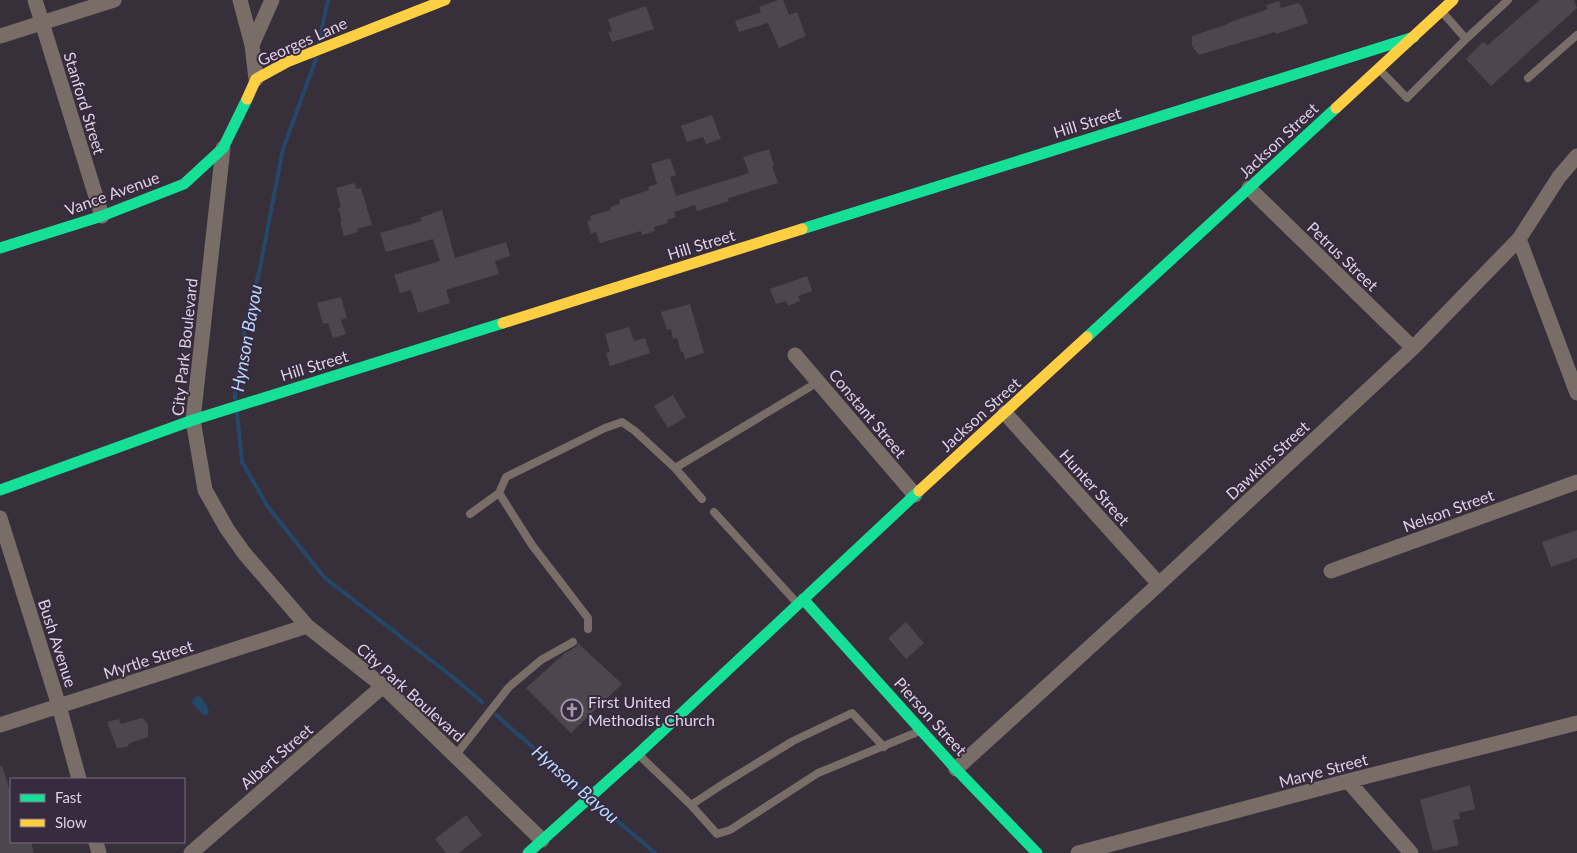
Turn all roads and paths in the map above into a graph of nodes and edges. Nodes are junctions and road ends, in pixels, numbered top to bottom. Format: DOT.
graph roads {
  1 [pos="34,0"];
  2 [pos="114,0"];
  3 [pos="240,0"];
  4 [pos="272,0"];
  5 [pos="445,0"];
  6 [pos="1454,0"];
  7 [pos="1508,0"];
  8 [pos="1441,11"];
  9 [pos="42,23"];
  10 [pos="1577,35"];
  11 [pos="0,36"];
  12 [pos="1414,37"];
  13 [pos="1466,39"];
  14 [pos="252,45"];
  15 [pos="1379,68"];
  16 [pos="1528,78"];
  17 [pos="256,79"];
  18 [pos="223,148"];
  19 [pos="1577,156"];
  20 [pos="1249,188"];
  21 [pos="102,216"];
  22 [pos="1519,239"];
  23 [pos="0,248"];
  24 [pos="1412,348"];
  25 [pos="795,354"];
  26 [pos="818,382"];
  27 [pos="1577,393"];
  28 [pos="1005,413"];
  29 [pos="193,420"];
  30 [pos="675,468"];
  31 [pos="1577,482"];
  32 [pos="0,490"];
  33 [pos="500,493"];
  34 [pos="914,495"];
  35 [pos="702,499"];
  36 [pos="714,512"];
  37 [pos="470,514"];
  38 [pos="0,518"];
  39 [pos="1331,571"];
  40 [pos="1159,584"];
  41 [pos="800,602"];
  42 [pos="307,626"];
  43 [pos="588,629"];
  44 [pos="572,642"];
  45 [pos="384,686"];
  46 [pos="59,706"];
  47 [pos="1577,722"];
  48 [pos="0,725"];
  49 [pos="922,731"];
  50 [pos="884,748"];
  51 [pos="638,754"];
  52 [pos="456,756"];
  53 [pos="956,768"];
  54 [pos="79,778"];
  55 [pos="1348,781"];
  56 [pos="691,805"];
  57 [pos="542,840"];
  58 [pos="191,853"];
  59 [pos="528,853"];
  60 [pos="1037,853"];
  61 [pos="1078,853"];
  62 [pos="1410,853"];
  1 -- 9 [label="street, Stanford Street"];
  2 -- 9 [label="street"];
  3 -- 14 [label="street"];
  4 -- 14 [label="street"];
  5 -- 17 [label="street, Georges Lane"];
  6 -- 8 [label="street, Jackson Street"];
  7 -- 13 [label="lane"];
  8 -- 12 [label="street, Jackson Street"];
  8 -- 13 [label="lane"];
  9 -- 11 [label="street"];
  9 -- 21 [label="street, Stanford Street"];
  10 -- 16 [label="lane"];
  12 -- 15 [label="street, Jackson Street"];
  12 -- 29 [label="street, Hill Street"];
  13 -- 15 [label="lane"];
  14 -- 17 [label="street"];
  15 -- 20 [label="street, Jackson Street"];
  17 -- 18 [label="street, City Park Boulevard"];
  18 -- 21 [label="street, Vance Avenue"];
  18 -- 29 [label="street, City Park Boulevard"];
  19 -- 22 [label="street, Dawkins Street"];
  20 -- 24 [label="street, Petrus Street"];
  20 -- 28 [label="street, Jackson Street"];
  21 -- 23 [label="street, Vance Avenue"];
  22 -- 24 [label="street, Dawkins Street"];
  22 -- 27 [label="street"];
  24 -- 40 [label="street, Dawkins Street"];
  25 -- 26 [label="street, Constant Street"];
  26 -- 30 [label="lane"];
  26 -- 34 [label="street, Constant Street"];
  28 -- 34 [label="street, Jackson Street"];
  28 -- 40 [label="street, Hunter Street"];
  29 -- 32 [label="street, Hill Street"];
  29 -- 42 [label="street, City Park Boulevard"];
  30 -- 33 [label="lane"];
  30 -- 35 [label="lane"];
  31 -- 39 [label="street, Nelson Street"];
  33 -- 37 [label="lane"];
  33 -- 43 [label="lane"];
  34 -- 41 [label="street, Jackson Street"];
  36 -- 41 [label="lane"];
  38 -- 46 [label="street, Bush Avenue"];
  40 -- 53 [label="street, Dawkins Street"];
  41 -- 49 [label="street, Pierson Street"];
  41 -- 51 [label="street, Jackson Street"];
  42 -- 45 [label="street, City Park Boulevard"];
  42 -- 46 [label="street, Myrtle Street"];
  44 -- 52 [label="lane"];
  45 -- 52 [label="street, City Park Boulevard"];
  45 -- 58 [label="street, Albert Street"];
  46 -- 48 [label="street, Myrtle Street"];
  46 -- 54 [label="street, Bush Avenue"];
  47 -- 55 [label="street, Marye Street"];
  49 -- 50 [label="lane"];
  49 -- 53 [label="street, Pierson Street"];
  50 -- 56 [label="lane"];
  50 -- 56 [label="lane"];
  51 -- 56 [label="lane"];
  51 -- 57 [label="street, Jackson Street"];
  52 -- 57 [label="street, City Park Boulevard"];
  53 -- 60 [label="street, Pierson Street"];
  55 -- 61 [label="street, Marye Street"];
  55 -- 62 [label="street"];
  57 -- 59 [label="street, Jackson Street"];
}
